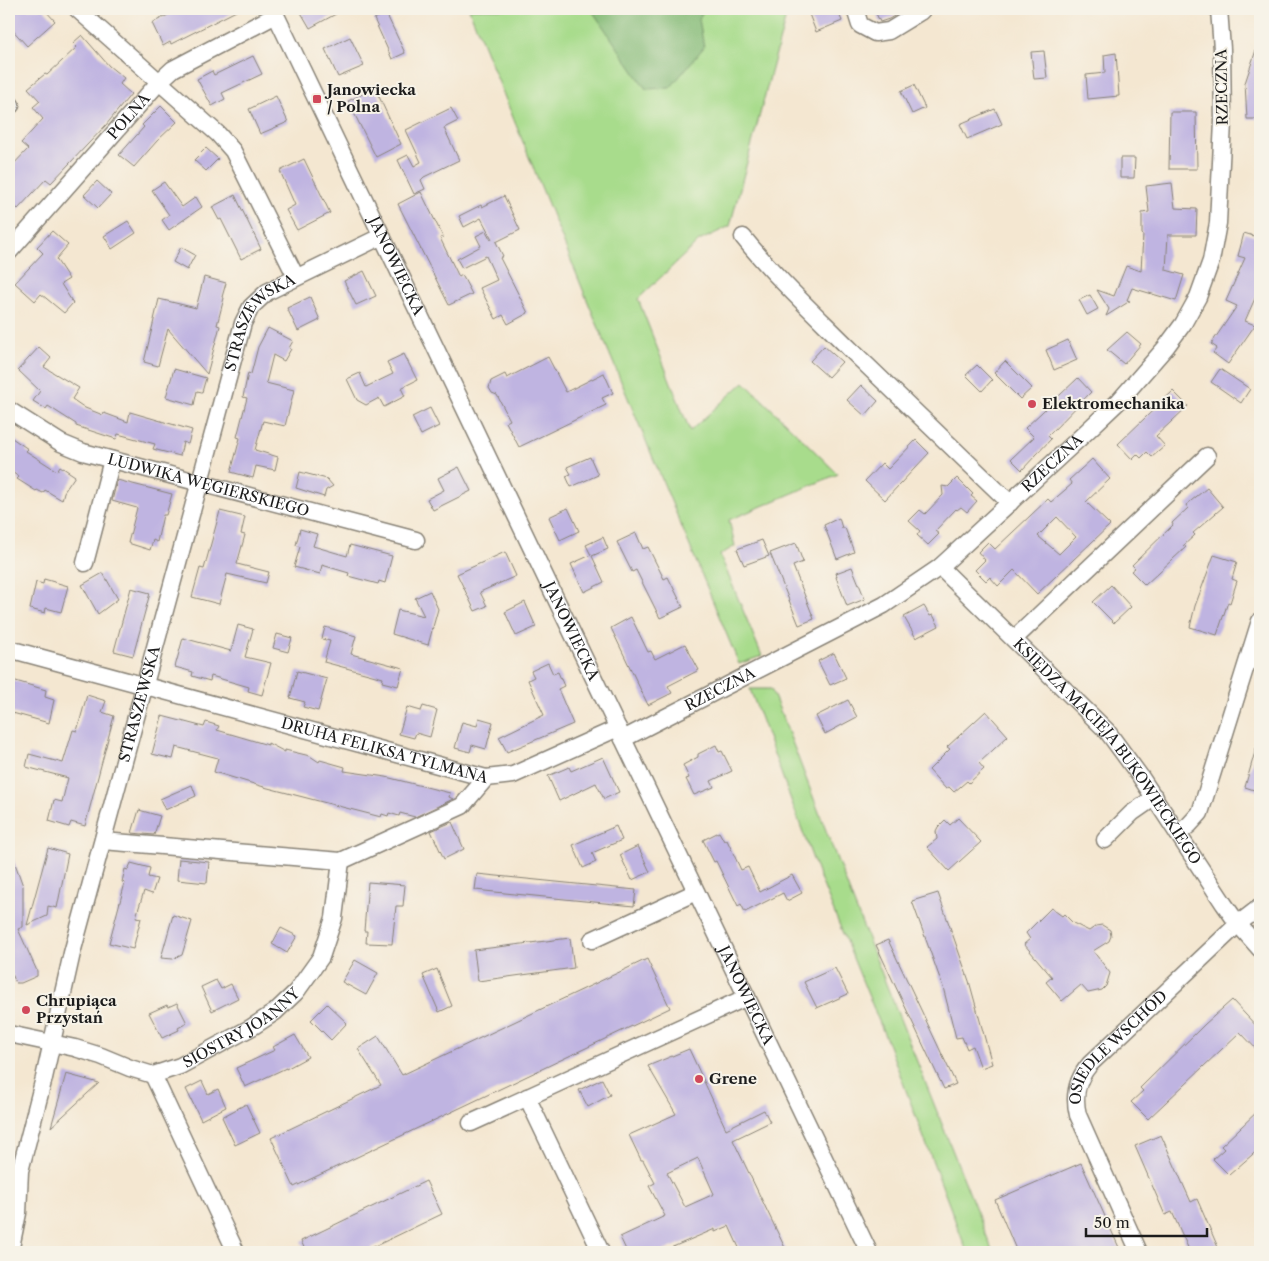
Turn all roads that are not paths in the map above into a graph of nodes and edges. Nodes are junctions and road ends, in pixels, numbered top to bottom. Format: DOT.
graph roads {
  1 [pos="77,9"];
  2 [pos="855,9"];
  3 [pos="923,9"];
  4 [pos="1219,9"];
  5 [pos="275,12"];
  6 [pos="160,81"];
  7 [pos="382,236"];
  8 [pos="743,237"];
  9 [pos="9,252"];
  10 [pos="296,277"];
  11 [pos="9,410"];
  12 [pos="1207,456"];
  13 [pos="112,460"];
  14 [pos="200,482"];
  15 [pos="1010,503"];
  16 [pos="416,540"];
  17 [pos="85,564"];
  18 [pos="940,567"];
  19 [pos="1260,620"];
  20 [pos="1014,639"];
  21 [pos="9,649"];
  22 [pos="144,687"];
  23 [pos="621,734"];
  24 [pos="486,778"];
  25 [pos="1155,798"];
  26 [pos="1178,834"];
  27 [pos="1105,840"];
  28 [pos="103,841"];
  29 [pos="340,861"];
  30 [pos="696,892"];
  31 [pos="1260,907"];
  32 [pos="1238,924"];
  33 [pos="592,940"];
  34 [pos="1260,949"];
  35 [pos="747,997"];
  36 [pos="9,1034"];
  37 [pos="52,1044"];
  38 [pos="153,1075"];
  39 [pos="527,1097"];
  40 [pos="471,1123"];
  41 [pos="13,1225"];
  42 [pos="10,1252"];
  43 [pos="236,1252"];
  44 [pos="601,1252"];
  45 [pos="869,1252"];
  46 [pos="1139,1252"];
  1 -- 6 [label="street"];
  2 -- 3 [label="street"];
  4 -- 15 [label="street, RZECZNA"];
  5 -- 6 [label="street, POLNA"];
  5 -- 7 [label="street, JANOWIECKA"];
  6 -- 9 [label="street, POLNA"];
  6 -- 10 [label="street"];
  7 -- 10 [label="street, STRASZEWSKA"];
  7 -- 23 [label="street, JANOWIECKA"];
  8 -- 15 [label="street"];
  10 -- 14 [label="street, STRASZEWSKA"];
  11 -- 13 [label="street, LUDWIKA WĘGIERSKIEGO"];
  12 -- 20 [label="street"];
  13 -- 14 [label="street, LUDWIKA WĘGIERSKIEGO"];
  13 -- 17 [label="street"];
  14 -- 16 [label="street, LUDWIKA WĘGIERSKIEGO"];
  14 -- 22 [label="street, STRASZEWSKA"];
  15 -- 18 [label="street, RZECZNA"];
  18 -- 20 [label="street, KSIĘDZA MACIEJA BUKOWIECKIEGO"];
  18 -- 23 [label="street, RZECZNA"];
  19 -- 26 [label="street"];
  20 -- 25 [label="street, KSIĘDZA MACIEJA BUKOWIECKIEGO"];
  21 -- 22 [label="street, DRUHA FELIKSA TYLMANA"];
  22 -- 24 [label="street, DRUHA FELIKSA TYLMANA"];
  22 -- 28 [label="street, STRASZEWSKA"];
  23 -- 24 [label="street, DRUHA FELIKSA TYLMANA"];
  23 -- 30 [label="street, JANOWIECKA"];
  24 -- 29 [label="street"];
  25 -- 26 [label="street, KSIĘDZA MACIEJA BUKOWIECKIEGO"];
  25 -- 27 [label="street"];
  26 -- 32 [label="street, KSIĘDZA MACIEJA BUKOWIECKIEGO"];
  28 -- 29 [label="street"];
  28 -- 37 [label="street, STRASZEWSKA"];
  29 -- 38 [label="street, SIOSTRY JOANNY"];
  30 -- 33 [label="street"];
  30 -- 35 [label="street, JANOWIECKA"];
  31 -- 32 [label="street, OSIEDLE WSCHÓD"];
  32 -- 34 [label="street, KSIĘDZA MACIEJA BUKOWIECKIEGO"];
  32 -- 46 [label="street, OSIEDLE WSCHÓD"];
  35 -- 39 [label="street"];
  35 -- 45 [label="street, JANOWIECKA"];
  36 -- 37 [label="street"];
  37 -- 38 [label="street"];
  37 -- 41 [label="street, STRASZEWSKA"];
  38 -- 43 [label="street"];
  39 -- 40 [label="street"];
  39 -- 44 [label="street"];
  41 -- 42 [label="street, STRASZEWSKA"];
}
